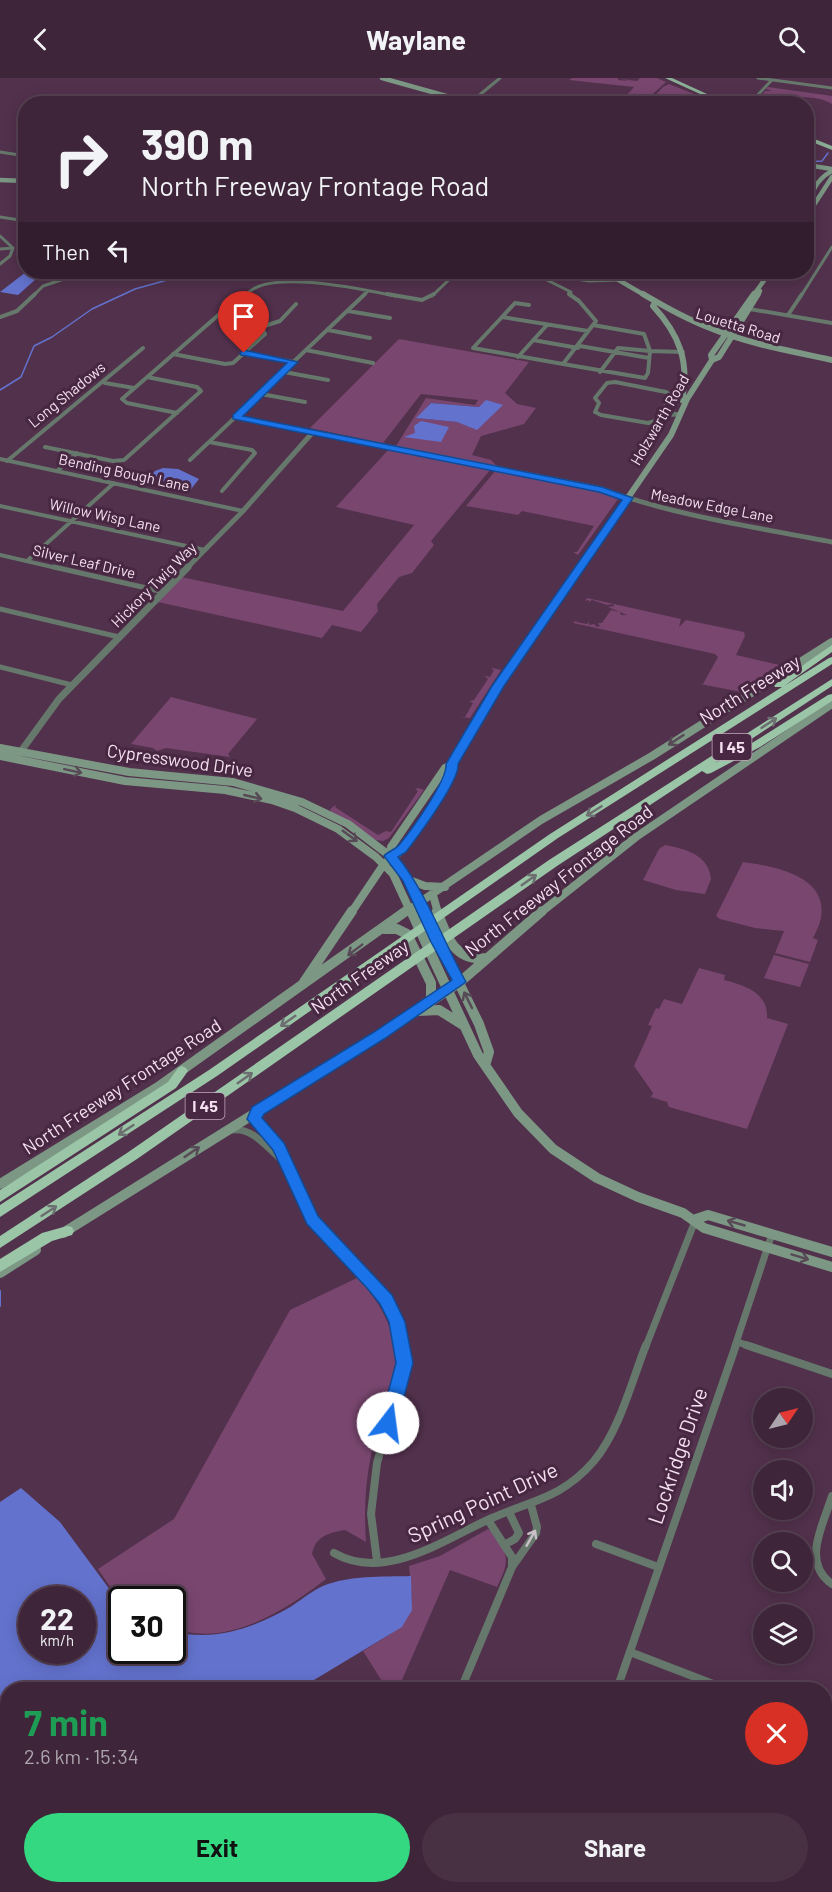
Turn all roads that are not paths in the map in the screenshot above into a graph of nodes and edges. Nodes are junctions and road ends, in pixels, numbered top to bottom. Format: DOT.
graph roads {
  1 [pos="382,78"];
  2 [pos="500,78"];
  3 [pos="666,78"];
  4 [pos="758,78"];
  5 [pos="771,81"];
  6 [pos="832,88"];
  7 [pos="448,96"];
  8 [pos="481,96"];
  9 [pos="703,96"];
  10 [pos="708,96"];
  11 [pos="757,96"];
  12 [pos="814,143"];
  13 [pos="832,149"];
  14 [pos="0,152"];
  15 [pos="18,155"];
  16 [pos="815,166"];
  17 [pos="832,170"];
  18 [pos="825,174"];
  19 [pos="832,177"];
  20 [pos="0,180"];
  21 [pos="18,181"];
  22 [pos="814,186"];
  23 [pos="814,210"];
  24 [pos="0,217"];
  25 [pos="10,218"];
  26 [pos="18,220"];
  27 [pos="3,223"];
  28 [pos="0,236"];
  29 [pos="832,247"];
  30 [pos="13,248"];
  31 [pos="0,249"];
  32 [pos="0,264"];
  33 [pos="814,275"];
  34 [pos="64,279"];
  35 [pos="450,279"];
  36 [pos="548,279"];
  37 [pos="576,279"];
  38 [pos="765,279"];
  39 [pos="811,279"];
  40 [pos="621,280"];
  41 [pos="368,291"];
  42 [pos="644,295"];
  43 [pos="296,303"];
  44 [pos="654,304"];
  45 [pos="529,305"];
  46 [pos="240,308"];
  47 [pos="747,309"];
  48 [pos="348,311"];
  49 [pos="788,315"];
  50 [pos="0,317"];
  51 [pos="502,317"];
  52 [pos="390,318"];
  53 [pos="832,322"];
  54 [pos="547,325"];
  55 [pos="593,325"];
  56 [pos="261,327"];
  57 [pos="730,328"];
  58 [pos="711,329"];
  59 [pos="328,330"];
  60 [pos="588,331"];
  61 [pos="728,337"];
  62 [pos="370,338"];
  63 [pos="533,340"];
  64 [pos="748,344"];
  65 [pos="726,346"];
  66 [pos="579,347"];
  67 [pos="143,348"];
  68 [pos="306,351"];
  69 [pos="650,351"];
  70 [pos="615,352"];
  71 [pos="684,352"];
  72 [pos="244,353"];
  73 [pos="173,354"];
  74 [pos="518,357"];
  75 [pos="649,358"];
  76 [pos="712,360"];
  77 [pos="832,360"];
  78 [pos="293,362"];
  79 [pos="373,363"];
  80 [pos="563,364"];
  81 [pos="284,372"];
  82 [pos="600,372"];
  83 [pos="147,377"];
  84 [pos="328,380"];
  85 [pos="105,382"];
  86 [pos="134,388"];
  87 [pos="261,394"];
  88 [pos="305,402"];
  89 [pos="663,412"];
  90 [pos="680,412"];
  91 [pos="177,413"];
  92 [pos="236,417"];
  93 [pos="313,432"];
  94 [pos="209,442"];
  95 [pos="45,447"];
  96 [pos="78,453"];
  97 [pos="0,459"];
  98 [pos="190,460"];
  99 [pos="7,461"];
  100 [pos="57,471"];
  101 [pos="114,483"];
  102 [pos="222,491"];
  103 [pos="628,498"];
  104 [pos="0,506"];
  105 [pos="243,511"];
  106 [pos="72,521"];
  107 [pos="832,542"];
  108 [pos="205,550"];
  109 [pos="0,555"];
  110 [pos="27,561"];
  111 [pos="164,592"];
  112 [pos="0,609"];
  113 [pos="119,637"];
  114 [pos="832,642"];
  115 [pos="832,648"];
  116 [pos="832,660"];
  117 [pos="0,667"];
  118 [pos="832,682"];
  119 [pos="72,685"];
  120 [pos="832,697"];
  121 [pos="832,704"];
  122 [pos="0,748"];
  123 [pos="18,754"];
  124 [pos="0,756"];
  125 [pos="452,764"];
  126 [pos="129,772"];
  127 [pos="653,774"];
  128 [pos="124,780"];
  129 [pos="233,783"];
  130 [pos="227,791"];
  131 [pos="632,812"];
  132 [pos="397,839"];
  133 [pos="375,843"];
  134 [pos="390,856"];
  135 [pos="384,864"];
  136 [pos="409,880"];
  137 [pos="445,887"];
  138 [pos="433,895"];
  139 [pos="420,904"];
  140 [pos="411,909"];
  141 [pos="381,930"];
  142 [pos="488,958"];
  143 [pos="460,982"];
  144 [pos="448,989"];
  145 [pos="296,991"];
  146 [pos="431,1001"];
  147 [pos="416,1011"];
  148 [pos="465,1026"];
  149 [pos="486,1062"];
  150 [pos="182,1071"];
  151 [pos="257,1111"];
  152 [pos="219,1134"];
  153 [pos="284,1162"];
  154 [pos="0,1184"];
  155 [pos="0,1197"];
  156 [pos="0,1212"];
  157 [pos="696,1219"];
  158 [pos="67,1231"];
  159 [pos="772,1233"];
  160 [pos="0,1243"];
  161 [pos="768,1247"];
  162 [pos="832,1252"];
  163 [pos="0,1266"];
  164 [pos="832,1267"];
  165 [pos="0,1273"];
  166 [pos="737,1342"];
  167 [pos="832,1374"];
  168 [pos="832,1496"];
  169 [pos="531,1505"];
  170 [pos="509,1512"];
  171 [pos="488,1520"];
  172 [pos="596,1544"];
  173 [pos="504,1545"];
  174 [pos="334,1553"];
  175 [pos="377,1561"];
  176 [pos="512,1567"];
  177 [pos="658,1567"];
  178 [pos="832,1584"];
  179 [pos="630,1652"];
  180 [pos="464,1682"];
  181 [pos="619,1682"];
  182 [pos="708,1682"];
  1 -- 7 [label="main road"];
  2 -- 8 [label="street"];
  3 -- 9 [label="main road"];
  3 -- 10 [label="main road"];
  4 -- 5 [label="street"];
  5 -- 6 [label="street"];
  5 -- 11 [label="street"];
  12 -- 13 [label="main road"];
  14 -- 15 [label="street"];
  16 -- 17 [label="main road"];
  16 -- 18 [label="main road"];
  17 -- 18 [label="main road"];
  18 -- 22 [label="main road"];
  19 -- 23 [label="main road"];
  20 -- 21 [label="main road"];
  24 -- 25 [label="street"];
  25 -- 26 [label="street"];
  25 -- 27 [label="street"];
  28 -- 30 [label="street"];
  29 -- 33 [label="street"];
  30 -- 31 [label="street"];
  30 -- 32 [label="street"];
  34 -- 50 [label="street"];
  35 -- 41 [label="street"];
  36 -- 55 [label="street"];
  37 -- 40 [label="street"];
  38 -- 47 [label="main road, Holzwarth Road"];
  39 -- 49 [label="street"];
  40 -- 42 [label="main road, Louetta Road"];
  41 -- 46 [label="street"];
  41 -- 48 [label="street"];
  42 -- 44 [label="main road, Louetta Road"];
  42 -- 58 [label="main road, Louetta Road"];
  43 -- 56 [label="street"];
  44 -- 61 [label="main road, Louetta Road"];
  44 -- 71 [label="main road"];
  45 -- 51 [label="street"];
  46 -- 56 [label="street"];
  46 -- 73 [label="street"];
  47 -- 49 [label="street"];
  47 -- 57 [label="main road, Holzwarth Road"];
  47 -- 61 [label="main road, Holzwarth Road"];
  48 -- 52 [label="street"];
  48 -- 59 [label="street"];
  49 -- 53 [label="street"];
  51 -- 54 [label="street"];
  51 -- 74 [label="street"];
  54 -- 60 [label="street"];
  54 -- 63 [label="street"];
  55 -- 60 [label="street"];
  55 -- 69 [label="street"];
  56 -- 72 [label="street"];
  57 -- 58 [label="main road"];
  57 -- 61 [label="main road, Holzwarth Road"];
  58 -- 61 [label="main road, Louetta Road"];
  59 -- 62 [label="street"];
  59 -- 68 [label="street"];
  60 -- 66 [label="street"];
  61 -- 64 [label="main road, Louetta Road"];
  61 -- 65 [label="main road, Holzwarth Road"];
  61 -- 76 [label="main road, Holzwarth Road"];
  61 -- 77 [label="main road, Louetta Road"];
  63 -- 66 [label="street"];
  63 -- 74 [label="street"];
  64 -- 65 [label="main road"];
  64 -- 77 [label="main road, Louetta Road"];
  65 -- 76 [label="main road, Holzwarth Road"];
  66 -- 70 [label="street"];
  66 -- 80 [label="street"];
  67 -- 99 [label="street, Long Shadows"];
  68 -- 78 [label="street"];
  68 -- 79 [label="street"];
  69 -- 70 [label="street"];
  69 -- 71 [label="street"];
  69 -- 75 [label="street"];
  70 -- 75 [label="street"];
  70 -- 82 [label="street"];
  71 -- 90 [label="main road"];
  72 -- 73 [label="street"];
  72 -- 78 [label="street"];
  73 -- 83 [label="street"];
  74 -- 80 [label="street"];
  75 -- 82 [label="street"];
  76 -- 90 [label="main road, Holzwarth Road"];
  78 -- 81 [label="street"];
  80 -- 82 [label="street"];
  81 -- 84 [label="street"];
  81 -- 87 [label="street"];
  83 -- 86 [label="street"];
  83 -- 91 [label="street"];
  85 -- 86 [label="street"];
  86 -- 91 [label="street"];
  87 -- 88 [label="street"];
  87 -- 92 [label="street"];
  89 -- 89 [label="street"];
  89 -- 90 [label="street"];
  90 -- 103 [label="main road, Holzwarth Road"];
  91 -- 96 [label="street"];
  92 -- 93 [label="street, Meadow Edge Lane"];
  92 -- 94 [label="street"];
  93 -- 103 [label="street, Meadow Edge Lane"];
  93 -- 105 [label="street, Hickory Twig Way"];
  94 -- 98 [label="street"];
  94 -- 102 [label="street"];
  95 -- 96 [label="street"];
  96 -- 100 [label="street"];
  97 -- 99 [label="street, Bending Bough Lane"];
  99 -- 100 [label="street, Bending Bough Lane"];
  100 -- 101 [label="street, Bending Bough Lane"];
  101 -- 105 [label="street, Bending Bough Lane"];
  101 -- 106 [label="street"];
  103 -- 107 [label="street, Meadow Edge Lane"];
  103 -- 125 [label="main road, Holzwarth Road"];
  104 -- 106 [label="street, Willow Wisp Lane"];
  105 -- 108 [label="street, Hickory Twig Way"];
  106 -- 108 [label="street, Willow Wisp Lane"];
  106 -- 110 [label="street"];
  108 -- 111 [label="street, Hickory Twig Way"];
  109 -- 110 [label="street, Silver Leaf Drive"];
  110 -- 111 [label="street, Silver Leaf Drive"];
  111 -- 113 [label="street, Hickory Twig Way"];
  112 -- 113 [label="street"];
  113 -- 119 [label="street, Hickory Twig Way"];
  114 -- 137 [label="main road, North Freeway Frontage Road, one-way"];
  115 -- 127 [label="highway"];
  116 -- 127 [label="highway, North Freeway / I 45"];
  117 -- 119 [label="street"];
  131 -- 118 [label="highway, North Freeway / I 45, one-way"];
  119 -- 123 [label="street, Hickory Twig Way"];
  120 -- 131 [label="highway"];
  121 -- 142 [label="main road, North Freeway Frontage Road"];
  122 -- 123 [label="main road, Cypresswood Drive"];
  123 -- 124 [label="main road, Cypresswood Drive"];
  123 -- 126 [label="main road, Cypresswood Drive"];
  123 -- 128 [label="main road, Cypresswood Drive, one-way"];
  125 -- 132 [label="main road, Holzwarth Road"];
  125 -- 134 [label="main road, Holzwarth Road"];
  126 -- 128 [label="main road"];
  126 -- 129 [label="main road, Cypresswood Drive"];
  127 -- 156 [label="highway, North Freeway / I 45, one-way"];
  128 -- 130 [label="main road, Cypresswood Drive"];
  129 -- 130 [label="main road"];
  129 -- 133 [label="main road, Cypresswood Drive"];
  130 -- 135 [label="main road, Cypresswood Drive, one-way"];
  160 -- 131 [label="highway, North Freeway / I 45, one-way"];
  132 -- 133 [label="main road"];
  132 -- 134 [label="main road, Holzwarth Road"];
  133 -- 134 [label="main road, Cypresswood Drive"];
  134 -- 135 [label="main road, Holzwarth Road"];
  134 -- 136 [label="main road, Cypresswood Drive"];
  135 -- 140 [label="main road, Cypresswood Drive"];
  135 -- 145 [label="main road, Holzwarth Road"];
  136 -- 137 [label="main road"];
  136 -- 139 [label="main road, Cypresswood Drive"];
  137 -- 138 [label="main road, North Freeway Frontage Road"];
  138 -- 139 [label="main road, North Freeway Frontage Road"];
  138 -- 142 [label="main road"];
  139 -- 140 [label="main road, North Freeway Frontage Road"];
  139 -- 143 [label="main road, Cypresswood Drive"];
  140 -- 141 [label="main road, North Freeway Frontage Road"];
  140 -- 144 [label="main road, Cypresswood Drive"];
  141 -- 145 [label="main road, North Freeway Frontage Road, one-way"];
  141 -- 146 [label="main road"];
  142 -- 143 [label="main road, North Freeway Frontage Road"];
  143 -- 144 [label="main road, North Freeway Frontage Road"];
  149 -- 143 [label="main road, Cypresswood Drive, one-way"];
  144 -- 146 [label="main road, North Freeway Frontage Road"];
  144 -- 148 [label="main road, Cypresswood Drive"];
  145 -- 150 [label="main road, North Freeway Frontage Road"];
  146 -- 147 [label="main road, North Freeway Frontage Road"];
  147 -- 148 [label="main road"];
  147 -- 151 [label="main road, North Freeway Frontage Road"];
  148 -- 149 [label="main road, Cypresswood Drive"];
  149 -- 157 [label="main road, Cypresswood Drive"];
  150 -- 154 [label="main road, North Freeway Frontage Road"];
  150 -- 155 [label="highway"];
  151 -- 152 [label="main road, North Freeway Frontage Road"];
  151 -- 153 [label="street"];
  152 -- 153 [label="street"];
  158 -- 152 [label="main road, North Freeway Frontage Road, one-way"];
  153 -- 175 [label="street"];
  159 -- 157 [label="main road, one-way"];
  157 -- 161 [label="main road"];
  157 -- 169 [label="street, Spring Point Drive"];
  158 -- 163 [label="highway"];
  158 -- 165 [label="main road, North Freeway Frontage Road"];
  159 -- 161 [label="street, Lockridge Drive"];
  159 -- 162 [label="main road"];
  161 -- 164 [label="main road, one-way"];
  161 -- 166 [label="street, Lockridge Drive"];
  166 -- 167 [label="street"];
  166 -- 177 [label="street, Lockridge Drive"];
  168 -- 178 [label="street"];
  169 -- 170 [label="street, Spring Point Drive"];
  176 -- 169 [label="street, one-way"];
  170 -- 171 [label="street, Spring Point Drive"];
  170 -- 173 [label="street"];
  171 -- 173 [label="street"];
  171 -- 175 [label="street, Spring Point Drive"];
  172 -- 177 [label="street"];
  173 -- 176 [label="street"];
  174 -- 175 [label="street, Spring Point Drive"];
  176 -- 180 [label="street"];
  177 -- 179 [label="street, Lockridge Drive"];
  179 -- 181 [label="street, Lockridge Drive"];
  179 -- 182 [label="street"];
}
